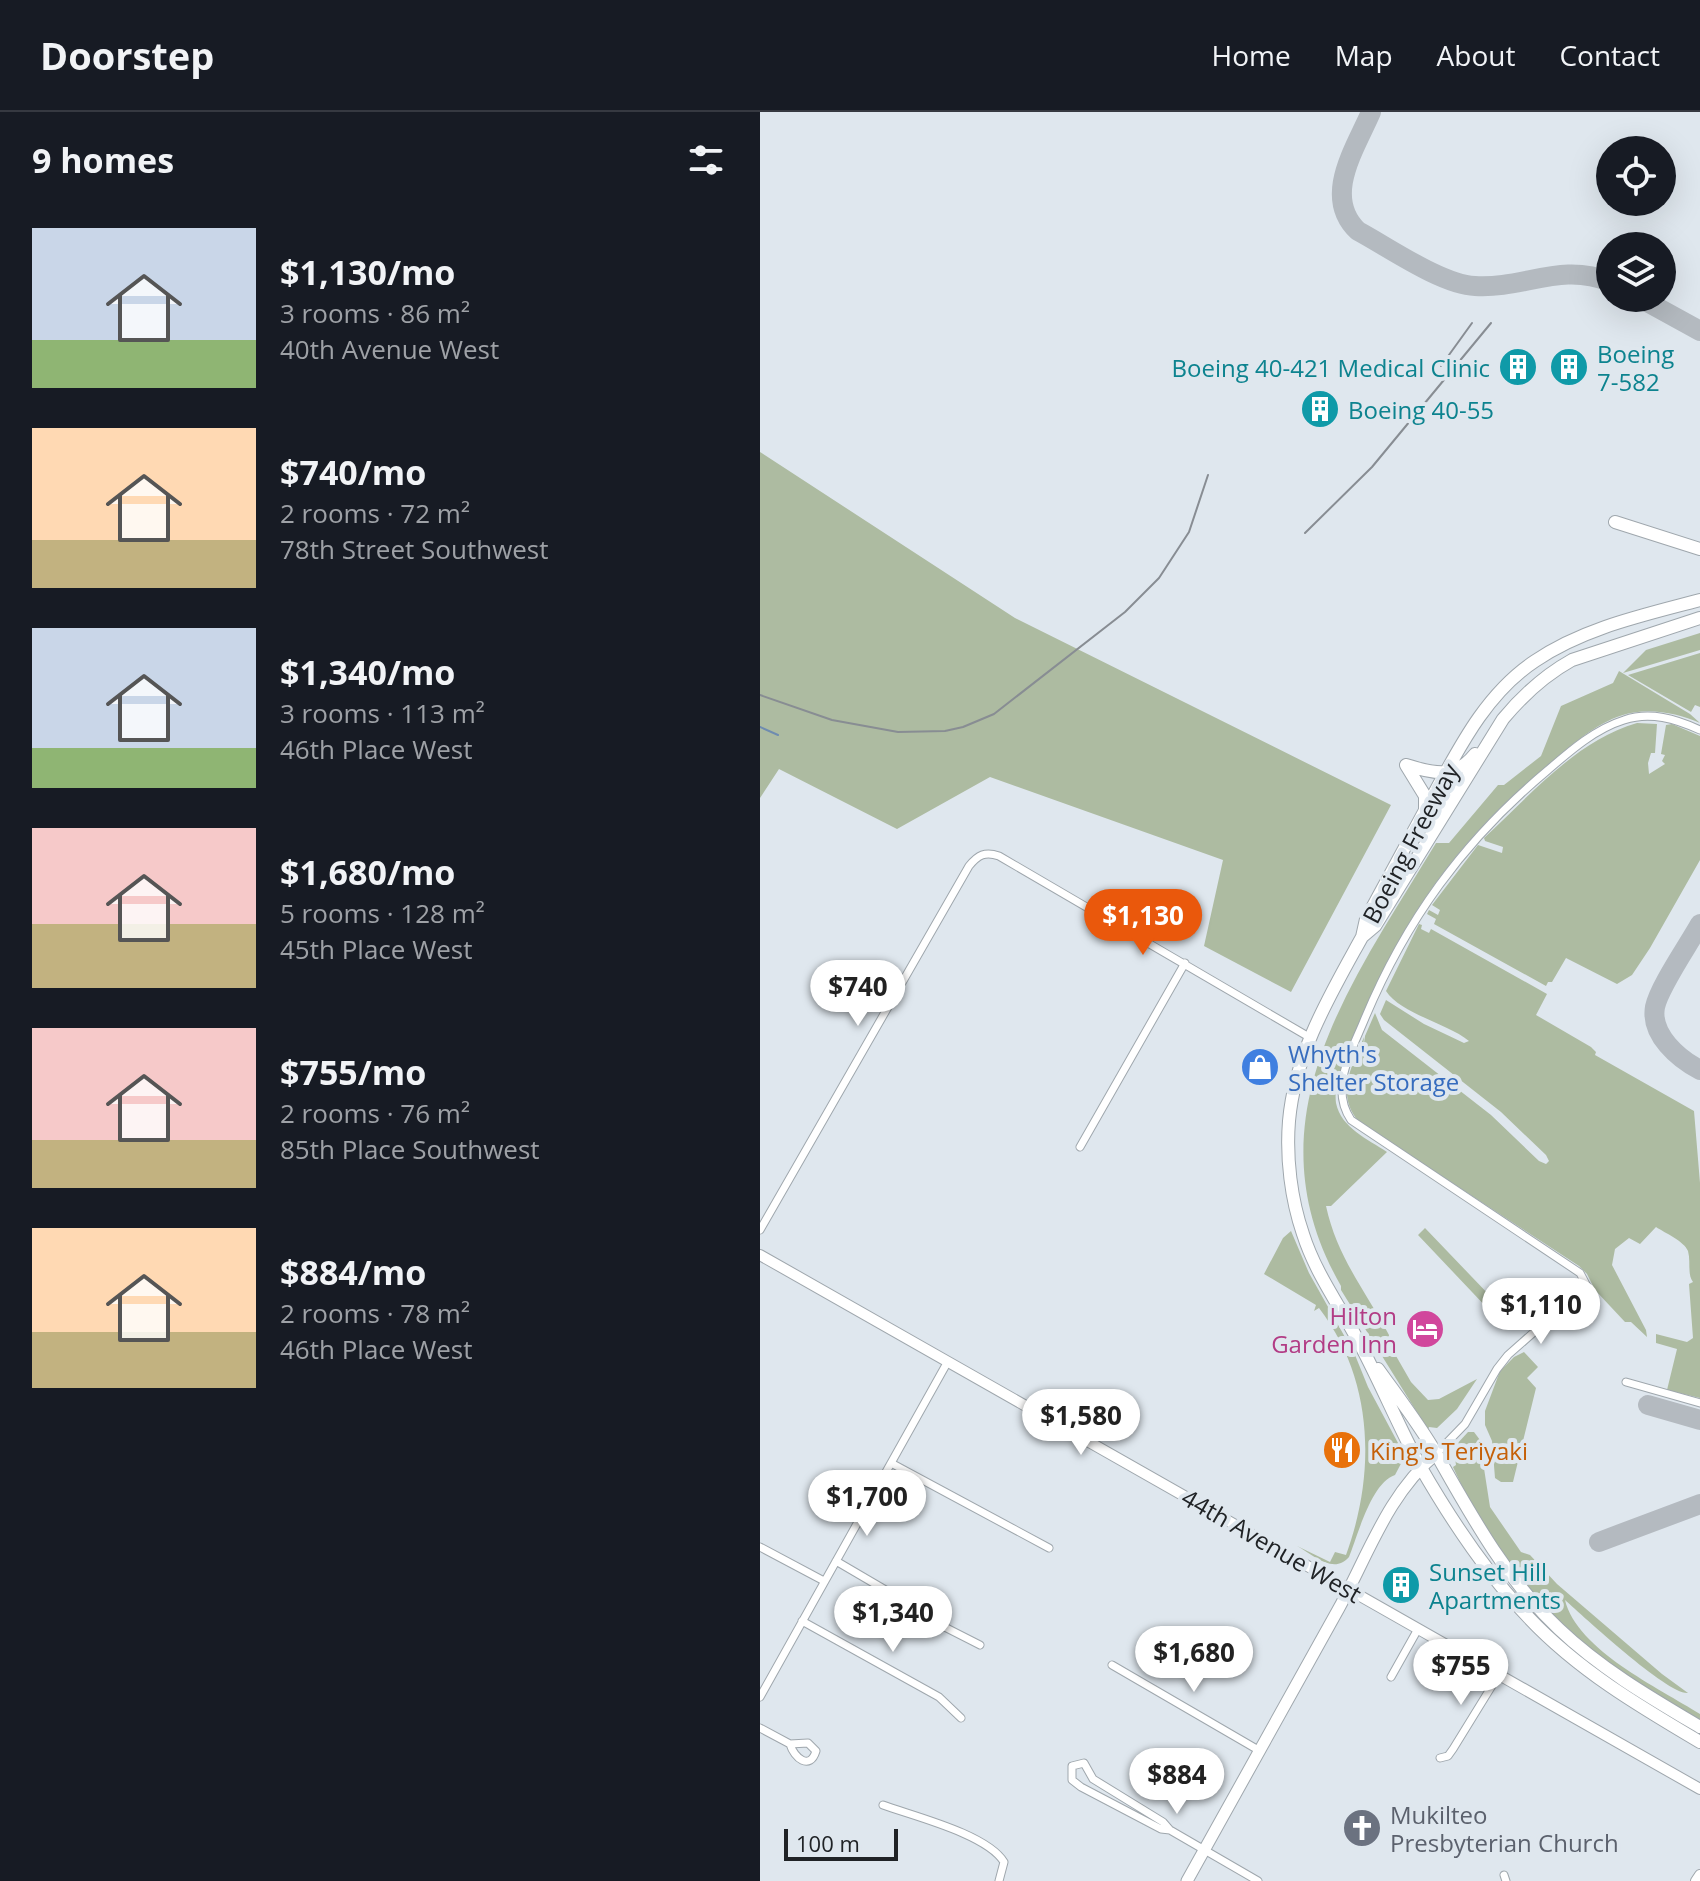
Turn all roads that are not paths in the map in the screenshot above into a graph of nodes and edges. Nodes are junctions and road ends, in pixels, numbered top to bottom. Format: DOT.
graph roads {
  1 [pos="1615,522"];
  2 [pos="1700,549"];
  3 [pos="1697,601"];
  4 [pos="1700,618"];
  5 [pos="1503,719"];
  6 [pos="1700,730"];
  7 [pos="1446,773"];
  8 [pos="1422,816"];
  9 [pos="1362,937"];
  10 [pos="1185,963"];
  11 [pos="1309,1037"];
  12 [pos="1080,1147"];
  13 [pos="760,1230"];
  14 [pos="760,1255"];
  15 [pos="1362,1347"];
  16 [pos="947,1363"];
  17 [pos="1626,1382"];
  18 [pos="1700,1403"];
  19 [pos="1436,1454"];
  20 [pos="891,1463"];
  21 [pos="1421,1467"];
  22 [pos="760,1547"];
  23 [pos="1049,1548"];
  24 [pos="836,1561"];
  25 [pos="824,1581"];
  26 [pos="1349,1589"];
  27 [pos="802,1621"];
  28 [pos="1418,1629"];
  29 [pos="980,1645"];
  30 [pos="1112,1665"];
  31 [pos="1498,1676"];
  32 [pos="1391,1677"];
  33 [pos="760,1697"];
  34 [pos="961,1718"];
  35 [pos="1700,1727"];
  36 [pos="760,1728"];
  37 [pos="1700,1742"];
  38 [pos="790,1744"];
  39 [pos="1260,1751"];
  40 [pos="1440,1758"];
  41 [pos="1700,1789"];
  42 [pos="883,1805"];
  43 [pos="1170,1830"];
  44 [pos="1204,1851"];
  45 [pos="1700,1875"];
  46 [pos="999,1881"];
  47 [pos="1187,1881"];
  48 [pos="1258,1881"];
  49 [pos="1696,1881"];
  1 -- 2 [label="highway"];
  3 -- 7 [label="highway, Boeing Freeway"];
  4 -- 5 [label="highway, Boeing Freeway"];
  5 -- 7 [label="highway"];
  5 -- 9 [label="highway, Boeing Freeway"];
  6 -- 19 [label="street"];
  7 -- 8 [label="highway, Boeing Freeway"];
  7 -- 8 [label="highway"];
  8 -- 9 [label="highway, Boeing Freeway"];
  9 -- 11 [label="highway"];
  10 -- 11 [label="street"];
  10 -- 12 [label="street"];
  10 -- 13 [label="street"];
  11 -- 15 [label="highway"];
  14 -- 16 [label="street, 44th Avenue West"];
  15 -- 19 [label="highway"];
  15 -- 21 [label="highway"];
  16 -- 20 [label="street"];
  16 -- 26 [label="street, 44th Avenue West"];
  17 -- 18 [label="street"];
  19 -- 21 [label="main road"];
  19 -- 35 [label="highway"];
  20 -- 23 [label="street"];
  20 -- 24 [label="street"];
  21 -- 26 [label="main road"];
  21 -- 37 [label="highway"];
  22 -- 25 [label="street"];
  24 -- 25 [label="street"];
  24 -- 29 [label="street"];
  25 -- 27 [label="street"];
  26 -- 28 [label="street, 44th Avenue West"];
  26 -- 39 [label="main road"];
  27 -- 33 [label="street"];
  27 -- 34 [label="street"];
  28 -- 31 [label="street, 44th Avenue West"];
  28 -- 32 [label="street"];
  30 -- 39 [label="street"];
  31 -- 40 [label="street"];
  31 -- 41 [label="street, 44th Avenue West"];
  36 -- 38 [label="street"];
  39 -- 44 [label="main road"];
  42 -- 46 [label="street"];
  43 -- 43 [label="street"];
  43 -- 44 [label="street"];
  44 -- 47 [label="main road"];
  44 -- 48 [label="street"];
  45 -- 49 [label="street"];
}
